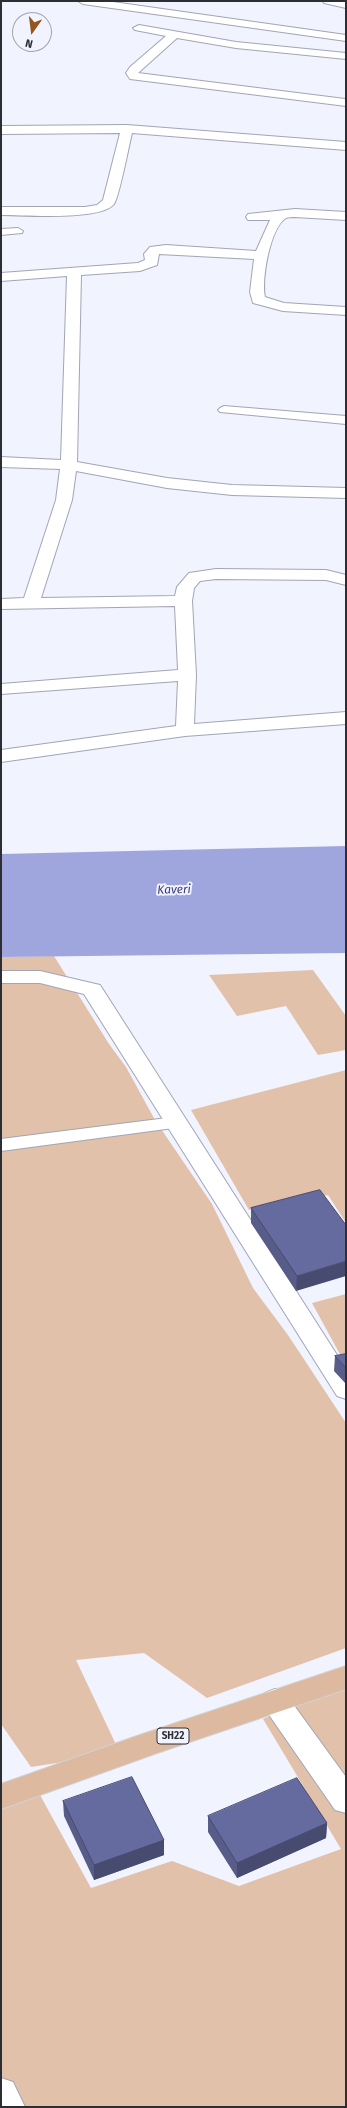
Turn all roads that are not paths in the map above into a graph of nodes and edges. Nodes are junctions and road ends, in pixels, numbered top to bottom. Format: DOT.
graph roads {
  1 [pos="83,1"];
  2 [pos="328,1"];
  3 [pos="346,4"];
  4 [pos="139,28"];
  5 [pos="174,35"];
  6 [pos="346,38"];
  7 [pos="346,56"];
  8 [pos="345,103"];
  9 [pos="127,129"];
  10 [pos="1,130"];
  11 [pos="346,146"];
  12 [pos="1,211"];
  13 [pos="282,215"];
  14 [pos="346,216"];
  15 [pos="253,217"];
  16 [pos="18,231"];
  17 [pos="1,232"];
  18 [pos="261,255"];
  19 [pos="74,272"];
  20 [pos="1,277"];
  21 [pos="346,311"];
  22 [pos="224,410"];
  23 [pos="346,420"];
  24 [pos="1,462"];
  25 [pos="68,465"];
  26 [pos="346,493"];
  27 [pos="346,580"];
  28 [pos="182,600"];
  29 [pos="31,602"];
  30 [pos="1,604"];
  31 [pos="187,674"];
  32 [pos="1,689"];
  33 [pos="346,718"];
  34 [pos="185,730"];
  35 [pos="1,756"];
  36 [pos="1,977"];
  37 [pos="175,1122"];
  38 [pos="1,1145"];
  39 [pos="346,1390"];
  40 [pos="346,1677"];
  41 [pos="275,1701"];
  42 [pos="1,1797"];
  43 [pos="346,1801"];
  44 [pos="1,2093"];
  45 [pos="8,2107"];
  1 -- 6 [label="street"];
  2 -- 3 [label="street"];
  4 -- 5 [label="street"];
  5 -- 7 [label="street"];
  5 -- 8 [label="street"];
  9 -- 10 [label="street"];
  9 -- 11 [label="street"];
  9 -- 12 [label="street"];
  13 -- 14 [label="street"];
  13 -- 15 [label="street"];
  13 -- 18 [label="street"];
  16 -- 17 [label="lane"];
  18 -- 19 [label="street"];
  18 -- 21 [label="street"];
  19 -- 20 [label="street"];
  19 -- 25 [label="street"];
  22 -- 23 [label="lane"];
  24 -- 25 [label="street"];
  25 -- 26 [label="street"];
  25 -- 29 [label="street"];
  27 -- 28 [label="street"];
  28 -- 29 [label="street"];
  28 -- 31 [label="street"];
  29 -- 30 [label="street"];
  31 -- 32 [label="street"];
  31 -- 34 [label="street"];
  33 -- 34 [label="street"];
  34 -- 35 [label="street"];
  36 -- 37 [label="street"];
  37 -- 38 [label="lane"];
  37 -- 39 [label="street"];
  40 -- 41 [label="main road, SH22"];
  41 -- 42 [label="main road, SH22"];
  41 -- 43 [label="street"];
  44 -- 45 [label="street"];
}
